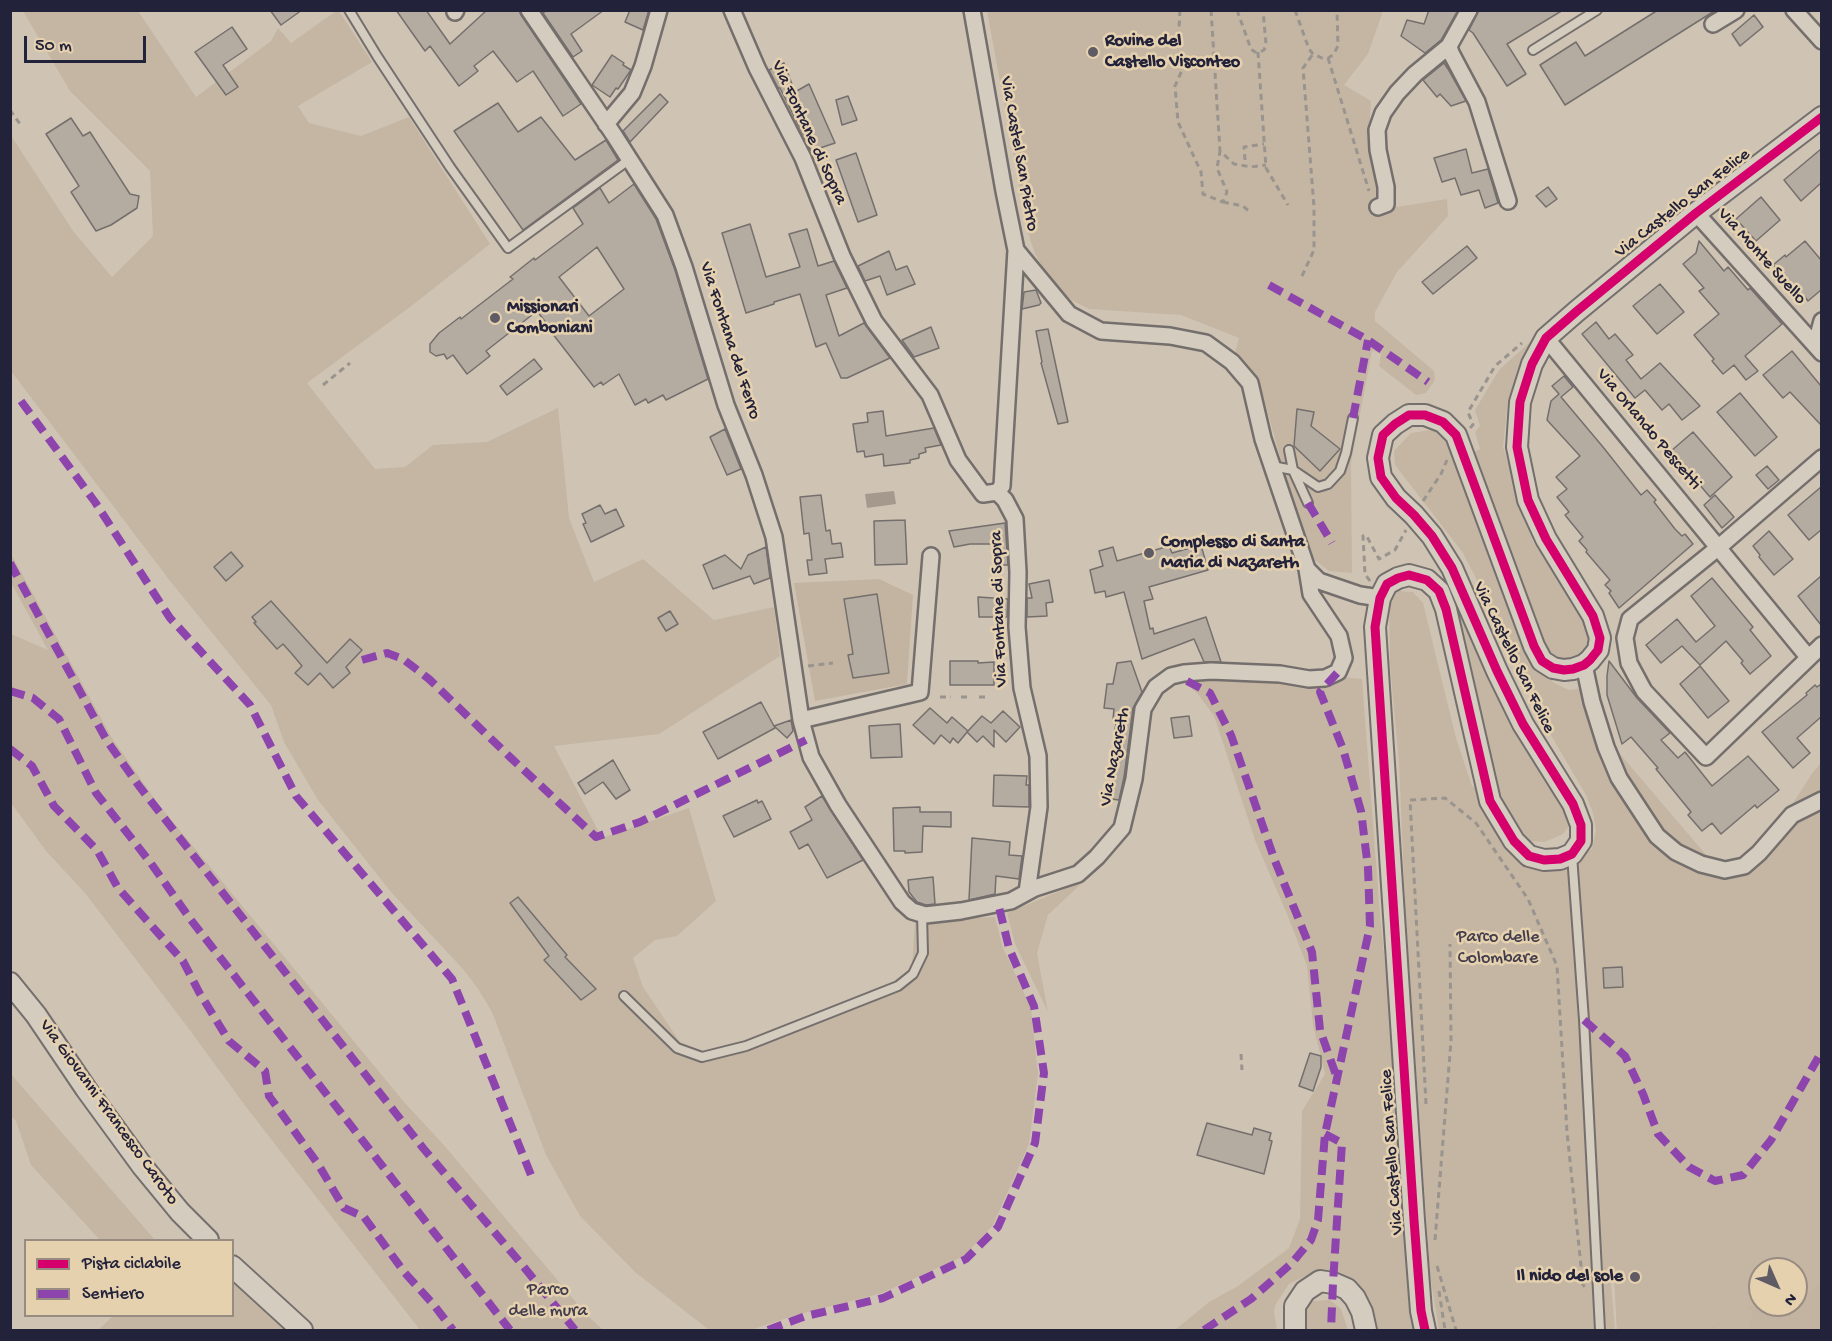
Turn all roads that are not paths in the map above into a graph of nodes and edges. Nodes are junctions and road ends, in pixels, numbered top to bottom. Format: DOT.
graph roads {
  1 [pos="349,10"];
  2 [pos="529,10"];
  3 [pos="659,10"];
  4 [pos="732,10"];
  5 [pos="972,10"];
  6 [pos="1469,10"];
  7 [pos="1597,10"];
  8 [pos="1736,10"];
  9 [pos="1794,10"];
  10 [pos="1713,24"];
  11 [pos="1821,41"];
  12 [pos="1449,46"];
  13 [pos="1533,50"];
  14 [pos="1821,117"];
  15 [pos="606,124"];
  16 [pos="630,159"];
  17 [pos="1508,201"];
  18 [pos="1378,207"];
  19 [pos="1696,213"];
  20 [pos="1016,250"];
  21 [pos="1821,321"];
  22 [pos="1546,338"];
  23 [pos="1821,346"];
  24 [pos="1821,353"];
  25 [pos="1353,418"];
  26 [pos="1289,450"];
  27 [pos="1821,458"];
  28 [pos="1272,466"];
  29 [pos="1293,470"];
  30 [pos="997,492"];
  31 [pos="1308,503"];
  32 [pos="1719,547"];
  33 [pos="931,556"];
  34 [pos="1307,569"];
  35 [pos="1380,598"];
  36 [pos="1821,645"];
  37 [pos="1808,657"];
  38 [pos="1584,665"];
  39 [pos="1156,687"];
  40 [pos="801,720"];
  41 [pos="1821,801"];
  42 [pos="1572,854"];
  43 [pos="1027,892"];
  44 [pos="922,914"];
  45 [pos="10,983"];
  46 [pos="624,996"];
  47 [pos="207,1239"];
  48 [pos="234,1268"];
  49 [pos="302,1330"];
  50 [pos="1295,1330"];
  51 [pos="1365,1330"];
  52 [pos="1425,1330"];
  53 [pos="1600,1330"];
  1 -- 16 [label="lane"];
  2 -- 15 [label="street, Via Fontana del Ferro"];
  3 -- 15 [label="street"];
  4 -- 30 [label="street, Via Fontane di Sopra"];
  5 -- 20 [label="street, Via Castel San Pietro"];
  6 -- 12 [label="street"];
  7 -- 13 [label="lane"];
  8 -- 10 [label="street"];
  9 -- 11 [label="street"];
  12 -- 17 [label="street"];
  12 -- 18 [label="street"];
  14 -- 19 [label="street, Via Castello San Felice"];
  15 -- 16 [label="street, Via Fontana del Ferro"];
  16 -- 40 [label="street, Via Fontana del Ferro"];
  19 -- 22 [label="street, Via Castello San Felice"];
  19 -- 24 [label="street, Via Monte Suello"];
  20 -- 28 [label="street, Via Castel San Pietro"];
  20 -- 30 [label="street"];
  21 -- 23 [label="street"];
  22 -- 32 [label="street, Via Orlando Pescetti"];
  22 -- 38 [label="street, Via Castello San Felice"];
  25 -- 29 [label="lane"];
  26 -- 29 [label="lane"];
  27 -- 32 [label="street"];
  28 -- 29 [label="lane"];
  28 -- 34 [label="street, Via Castel San Pietro"];
  29 -- 31 [label="lane"];
  30 -- 43 [label="street, Via Fontane di Sopra"];
  32 -- 37 [label="street, Via Orlando Pescetti"];
  32 -- 37 [label="street"];
  33 -- 40 [label="street"];
  34 -- 35 [label="street"];
  34 -- 39 [label="street, Via Castel San Pietro"];
  35 -- 42 [label="street"];
  35 -- 52 [label="street, Via Castello San Felice"];
  36 -- 37 [label="street"];
  38 -- 41 [label="street"];
  38 -- 42 [label="street, Via Castello San Felice"];
  39 -- 43 [label="street, Via Nazareth"];
  40 -- 44 [label="street, Via Fontana del Ferro"];
  42 -- 53 [label="lane, Via Castello San Felice"];
  43 -- 44 [label="street"];
  44 -- 46 [label="lane"];
  45 -- 47 [label="street, Via Giovanni Francesco Caroto"];
  48 -- 49 [label="street"];
  50 -- 51 [label="street"];
}
